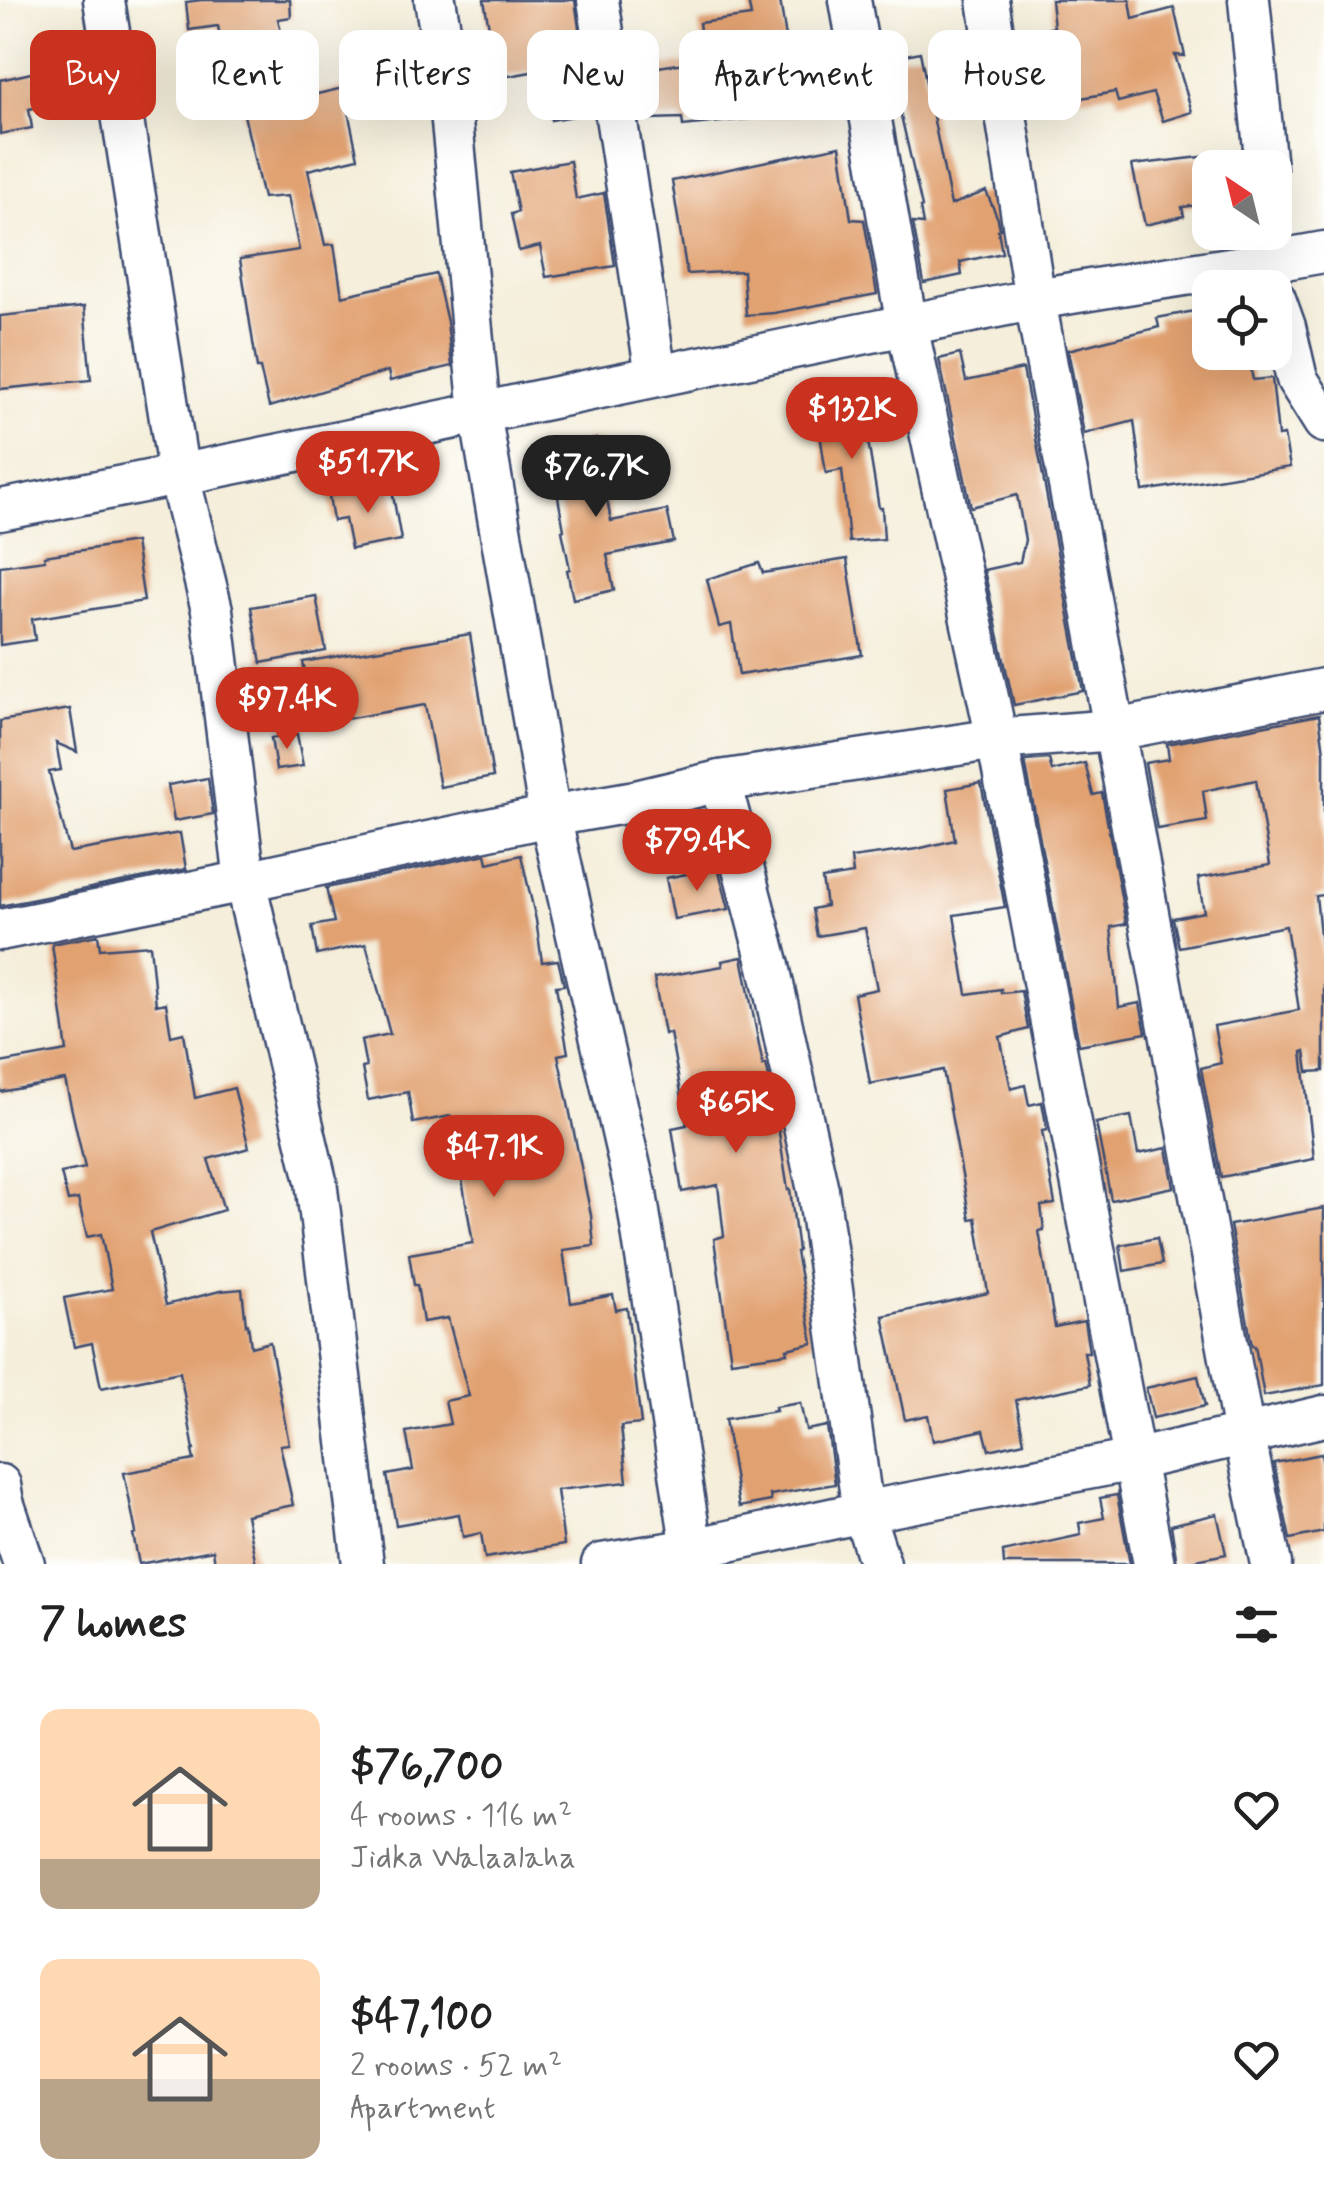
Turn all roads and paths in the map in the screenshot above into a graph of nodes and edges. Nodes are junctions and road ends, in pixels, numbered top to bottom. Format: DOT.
graph roads {
  1 [pos="104,0"];
  2 [pos="434,0"];
  3 [pos="598,0"];
  4 [pos="850,0"];
  5 [pos="988,0"];
  6 [pos="1249,0"];
  7 [pos="1264,150"];
  8 [pos="1324,252"];
  9 [pos="1269,270"];
  10 [pos="1192,280"];
  11 [pos="1035,300"];
  12 [pos="907,326"];
  13 [pos="1292,357"];
  14 [pos="656,375"];
  15 [pos="480,413"];
  16 [pos="1324,422"];
  17 [pos="178,476"];
  18 [pos="0,510"];
  19 [pos="1324,689"];
  20 [pos="1114,730"];
  21 [pos="997,739"];
  22 [pos="720,781"];
  23 [pos="550,816"];
  24 [pos="245,881"];
  25 [pos="0,930"];
  26 [pos="1324,1416"];
  27 [pos="1244,1434"];
  28 [pos="1134,1460"];
  29 [pos="0,1485"];
  30 [pos="863,1512"];
  31 [pos="694,1556"];
  32 [pos="24,1564"];
  33 [pos="363,1564"];
  34 [pos="602,1564"];
  35 [pos="880,1564"];
  36 [pos="1154,1564"];
  37 [pos="1271,1564"];
  1 -- 17 [label="street"];
  2 -- 15 [label="street"];
  3 -- 14 [label="street"];
  4 -- 12 [label="street"];
  5 -- 11 [label="street"];
  6 -- 7 [label="street"];
  8 -- 9 [label="street"];
  10 -- 11 [label="street"];
  11 -- 12 [label="street"];
  11 -- 20 [label="street"];
  12 -- 14 [label="street"];
  12 -- 21 [label="street"];
  13 -- 16 [label="street"];
  14 -- 15 [label="street"];
  15 -- 17 [label="street"];
  15 -- 23 [label="street"];
  17 -- 18 [label="street"];
  17 -- 24 [label="street"];
  19 -- 20 [label="street"];
  20 -- 21 [label="street"];
  20 -- 27 [label="street"];
  21 -- 22 [label="street"];
  21 -- 28 [label="street"];
  22 -- 23 [label="street"];
  22 -- 30 [label="street"];
  23 -- 24 [label="street"];
  23 -- 31 [label="street"];
  24 -- 25 [label="street"];
  24 -- 33 [label="street"];
  26 -- 27 [label="street"];
  27 -- 28 [label="street"];
  27 -- 37 [label="street"];
  28 -- 30 [label="street"];
  28 -- 36 [label="street"];
  29 -- 32 [label="street"];
  30 -- 31 [label="street"];
  30 -- 35 [label="street"];
  31 -- 34 [label="street"];
}
